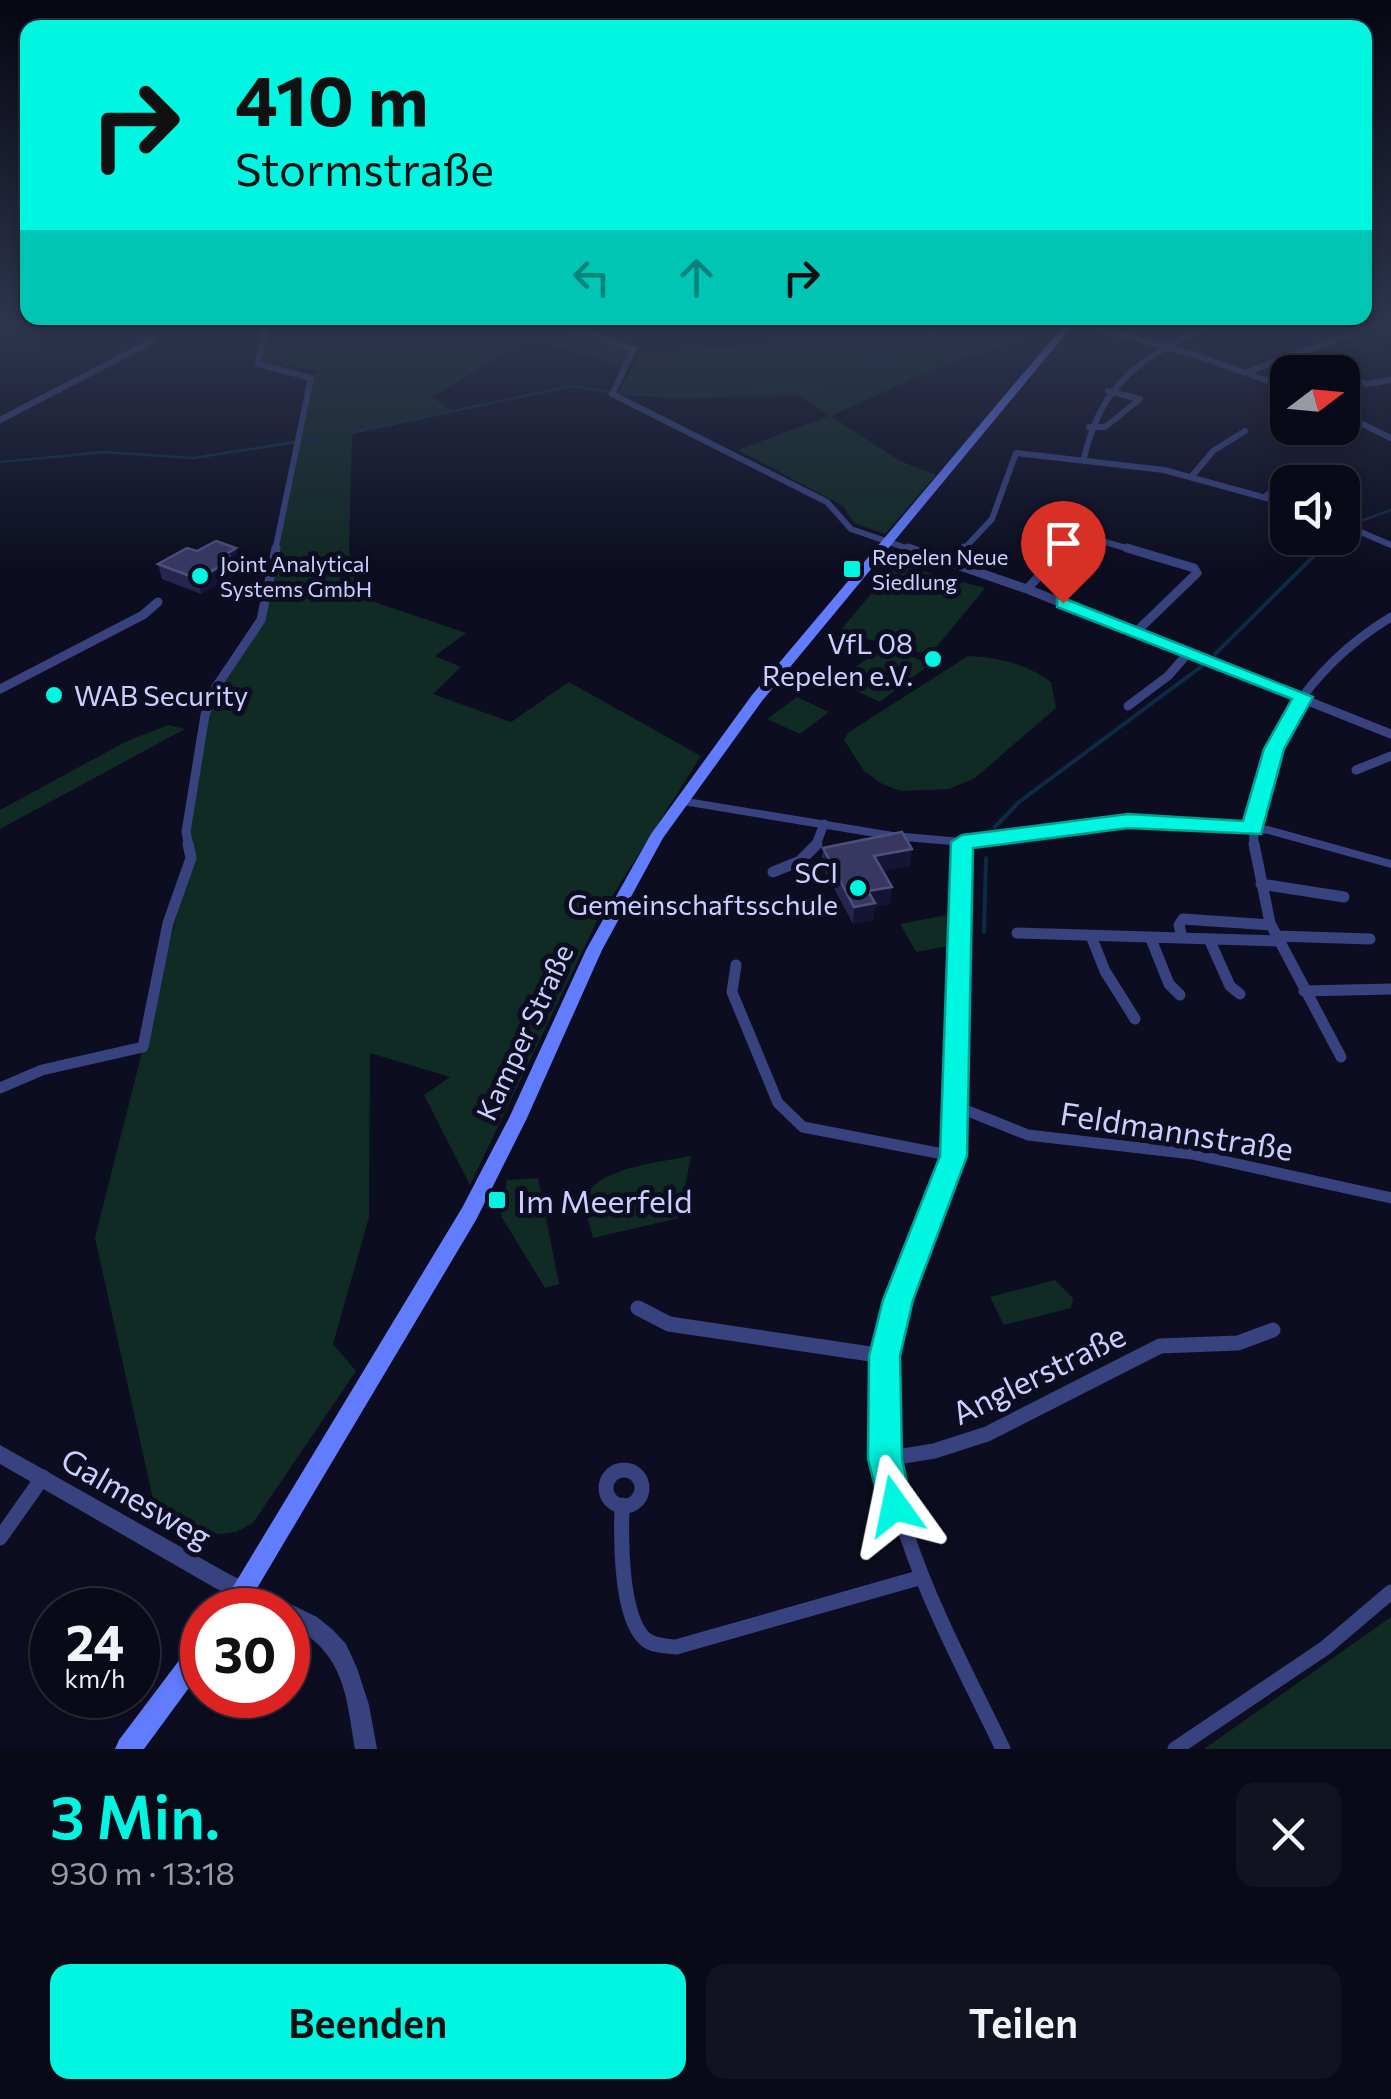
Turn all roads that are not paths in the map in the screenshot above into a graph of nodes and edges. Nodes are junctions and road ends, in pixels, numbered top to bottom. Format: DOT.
graph roads {
  1 [pos="26,407"];
  2 [pos="306,407"];
  3 [pos="637,407"];
  4 [pos="1001,407"];
  5 [pos="1099,407"];
  6 [pos="1130,407"];
  7 [pos="0,420"];
  8 [pos="1360,423"];
  9 [pos="1089,427"];
  10 [pos="1245,431"];
  11 [pos="1391,438"];
  12 [pos="1084,458"];
  13 [pos="1192,476"];
  14 [pos="1270,493"];
  15 [pos="1266,496"];
  16 [pos="1270,497"];
  17 [pos="1360,532"];
  18 [pos="888,542"];
  19 [pos="1391,546"];
  20 [pos="952,562"];
  21 [pos="1026,589"];
  22 [pos="158,602"];
  23 [pos="1391,617"];
  24 [pos="1136,631"];
  25 [pos="1189,652"];
  26 [pos="0,689"];
  27 [pos="1304,697"];
  28 [pos="1128,706"];
  29 [pos="1391,734"];
  30 [pos="1391,756"];
  31 [pos="1356,770"];
  32 [pos="680,801"];
  33 [pos="824,824"];
  34 [pos="1254,829"];
  35 [pos="962,842"];
  36 [pos="1391,864"];
  37 [pos="773,872"];
  38 [pos="1261,884"];
  39 [pos="1344,896"];
  40 [pos="1017,933"];
  41 [pos="1275,934"];
  42 [pos="1091,936"];
  43 [pos="1151,938"];
  44 [pos="1182,938"];
  45 [pos="1208,939"];
  46 [pos="1370,939"];
  47 [pos="736,964"];
  48 [pos="1391,989"];
  49 [pos="1304,991"];
  50 [pos="1240,994"];
  51 [pos="1180,995"];
  52 [pos="1135,1020"];
  53 [pos="1341,1057"];
  54 [pos="0,1088"];
  55 [pos="958,1107"];
  56 [pos="954,1156"];
  57 [pos="1391,1198"];
  58 [pos="638,1308"];
  59 [pos="1273,1330"];
  60 [pos="884,1356"];
  61 [pos="0,1454"];
  62 [pos="885,1459"];
  63 [pos="43,1477"];
  64 [pos="622,1505"];
  65 [pos="0,1538"];
  66 [pos="922,1577"];
  67 [pos="218,1588"];
  68 [pos="246,1588"];
  69 [pos="1391,1592"];
  70 [pos="310,1626"];
  71 [pos="180,1680"];
  72 [pos="128,1749"];
  73 [pos="366,1749"];
  74 [pos="1002,1749"];
  75 [pos="1175,1749"];
  1 -- 7 [label="street"];
  2 -- 54 [label="street"];
  3 -- 18 [label="street"];
  4 -- 18 [label="main road, Kamper Straße"];
  5 -- 9 [label="street"];
  6 -- 9 [label="street"];
  8 -- 11 [label="street"];
  9 -- 12 [label="street"];
  10 -- 13 [label="street"];
  12 -- 13 [label="street"];
  12 -- 20 [label="street"];
  13 -- 15 [label="street"];
  14 -- 15 [label="street"];
  15 -- 16 [label="street"];
  17 -- 19 [label="street"];
  18 -- 20 [label="street"];
  18 -- 32 [label="main road, Kamper Straße"];
  20 -- 21 [label="street"];
  21 -- 24 [label="street"];
  21 -- 24 [label="street"];
  22 -- 26 [label="street"];
  23 -- 27 [label="street"];
  24 -- 25 [label="street"];
  25 -- 27 [label="street"];
  25 -- 28 [label="street"];
  27 -- 29 [label="street"];
  27 -- 34 [label="street"];
  30 -- 31 [label="street"];
  32 -- 33 [label="street"];
  32 -- 68 [label="main road, Kamper Straße"];
  33 -- 35 [label="street"];
  33 -- 37 [label="street"];
  34 -- 35 [label="street"];
  34 -- 36 [label="street"];
  34 -- 38 [label="street"];
  35 -- 55 [label="street"];
  38 -- 39 [label="street"];
  38 -- 41 [label="street"];
  40 -- 42 [label="street"];
  41 -- 44 [label="street"];
  41 -- 45 [label="street"];
  41 -- 46 [label="street"];
  41 -- 49 [label="street"];
  42 -- 43 [label="street"];
  42 -- 52 [label="street"];
  43 -- 44 [label="street"];
  43 -- 51 [label="street"];
  44 -- 45 [label="street"];
  45 -- 50 [label="street"];
  47 -- 56 [label="street"];
  48 -- 49 [label="street"];
  49 -- 53 [label="street"];
  55 -- 56 [label="street"];
  55 -- 57 [label="street, Feldmannstraße"];
  56 -- 60 [label="street"];
  58 -- 60 [label="street"];
  59 -- 62 [label="street, Anglerstraße"];
  60 -- 62 [label="street"];
  61 -- 63 [label="street, Galmesweg"];
  62 -- 66 [label="street"];
  63 -- 65 [label="street"];
  63 -- 67 [label="street, Galmesweg"];
  64 -- 66 [label="street"];
  66 -- 74 [label="street"];
  69 -- 75 [label="street"];
  70 -- 73 [label="street"];
  71 -- 72 [label="main road"];
}
